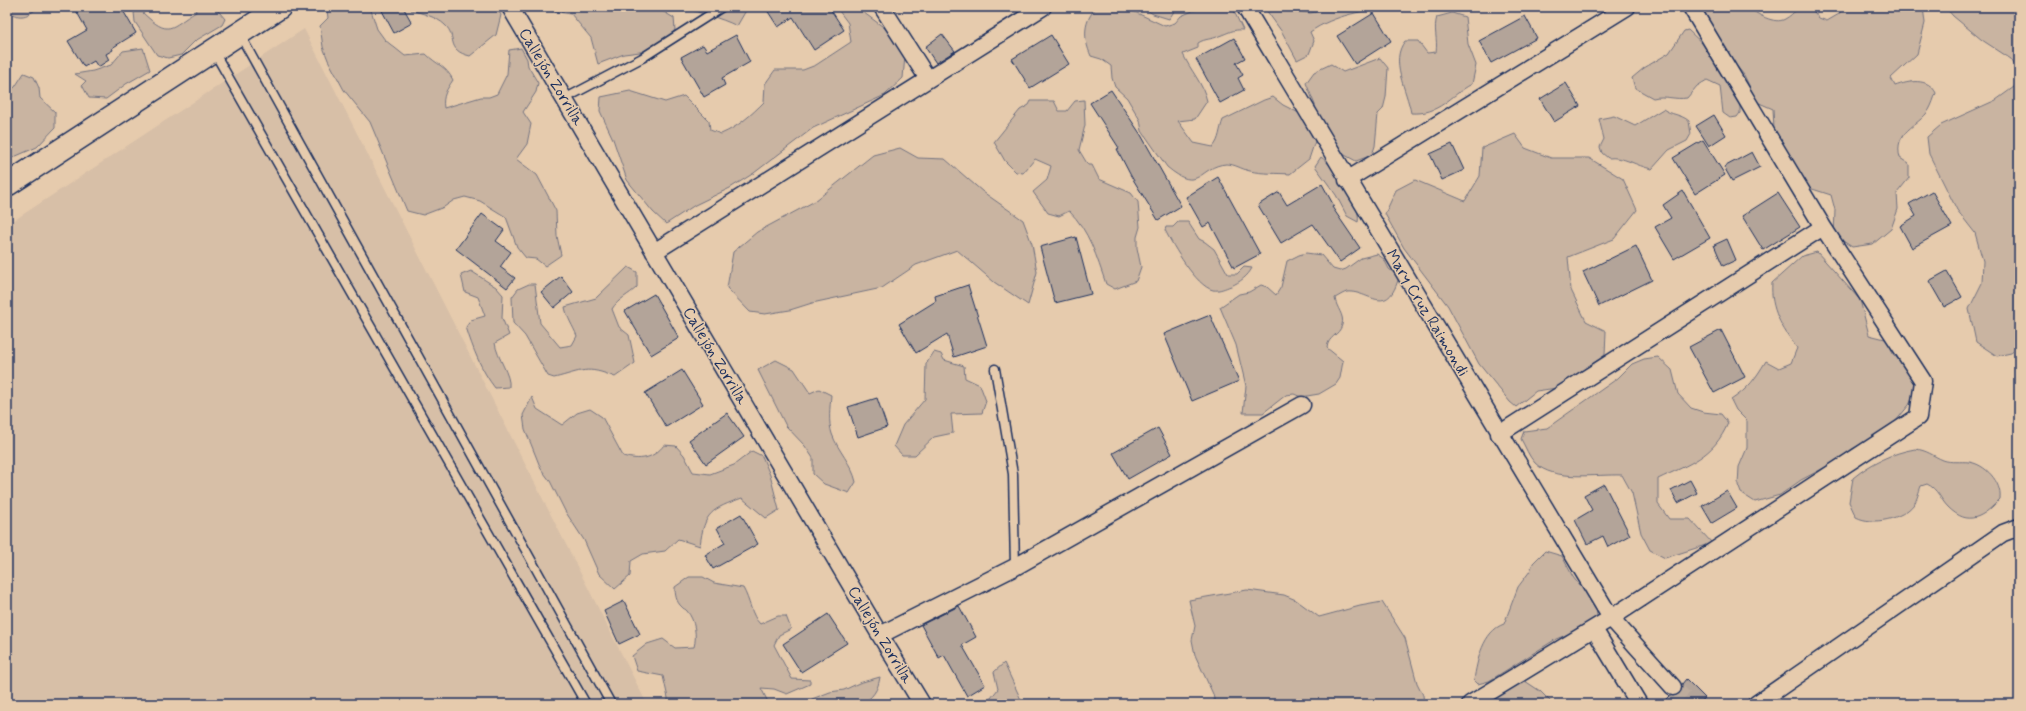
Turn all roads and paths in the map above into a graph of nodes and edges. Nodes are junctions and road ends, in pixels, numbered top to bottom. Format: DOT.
graph roads {
  1 [pos="280,7"];
  2 [pos="510,7"];
  3 [pos="722,7"];
  4 [pos="882,7"];
  5 [pos="1042,7"];
  6 [pos="1245,7"];
  7 [pos="1628,7"];
  8 [pos="1691,7"];
  9 [pos="239,33"];
  10 [pos="213,50"];
  11 [pos="928,79"];
  12 [pos="564,99"];
  13 [pos="1348,180"];
  14 [pos="7,185"];
  15 [pos="1823,227"];
  16 [pos="654,252"];
  17 [pos="995,369"];
  18 [pos="1302,405"];
  19 [pos="1499,434"];
  20 [pos="2019,527"];
  21 [pos="1015,567"];
  22 [pos="1611,618"];
  23 [pos="1594,629"];
  24 [pos="880,636"];
  25 [pos="1673,687"];
  26 [pos="586,704"];
  27 [pos="611,704"];
  28 [pos="922,704"];
  29 [pos="1470,704"];
  30 [pos="1639,704"];
  31 [pos="1756,704"];
  1 -- 9 [label="main road"];
  2 -- 12 [label="street, Callejón Zorrilla"];
  3 -- 12 [label="lane"];
  4 -- 11 [label="street"];
  5 -- 11 [label="street"];
  6 -- 13 [label="street, Mary Cruz Raimondi"];
  7 -- 13 [label="street"];
  8 -- 15 [label="street"];
  9 -- 10 [label="main road"];
  9 -- 27 [label="lane"];
  10 -- 14 [label="main road"];
  10 -- 26 [label="lane"];
  11 -- 16 [label="street"];
  12 -- 16 [label="street, Callejón Zorrilla"];
  13 -- 19 [label="street, Mary Cruz Raimondi"];
  15 -- 19 [label="street"];
  15 -- 22 [label="street"];
  16 -- 24 [label="street, Callejón Zorrilla"];
  17 -- 21 [label="lane"];
  18 -- 21 [label="street"];
  19 -- 22 [label="street, Mary Cruz Raimondi"];
  20 -- 31 [label="street"];
  21 -- 24 [label="street"];
  22 -- 23 [label="street"];
  22 -- 25 [label="street, Mary Cruz Raimondi"];
  23 -- 29 [label="street"];
  23 -- 30 [label="street"];
  24 -- 28 [label="street, Callejón Zorrilla"];
}
